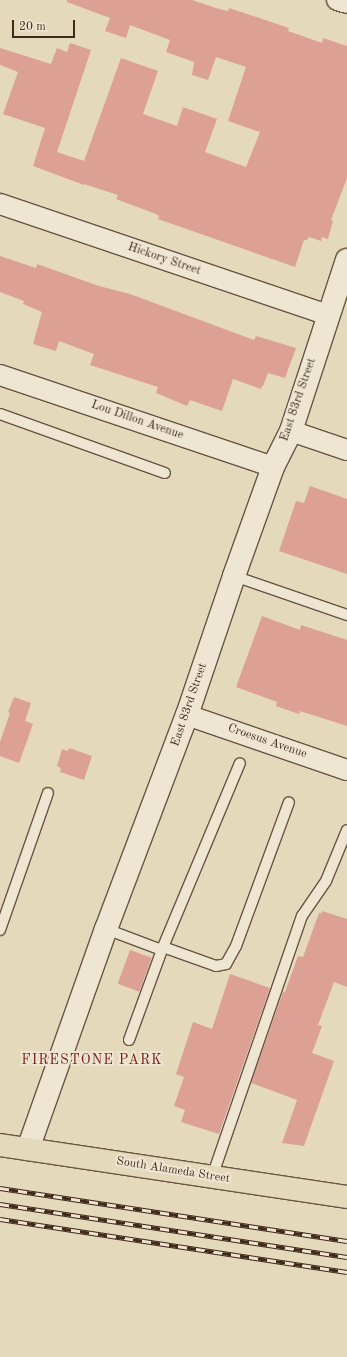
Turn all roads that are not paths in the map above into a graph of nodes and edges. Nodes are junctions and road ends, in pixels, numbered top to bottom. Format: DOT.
graph roads {
  1 [pos="338,0"];
  2 [pos="347,3"];
  3 [pos="0,204"];
  4 [pos="347,260"];
  5 [pos="342,290"];
  6 [pos="328,315"];
  7 [pos="0,375"];
  8 [pos="0,414"];
  9 [pos="291,431"];
  10 [pos="347,450"];
  11 [pos="273,467"];
  12 [pos="165,473"];
  13 [pos="234,576"];
  14 [pos="347,615"];
  15 [pos="187,715"];
  16 [pos="240,763"];
  17 [pos="347,770"];
  18 [pos="48,793"];
  19 [pos="289,802"];
  20 [pos="347,830"];
  21 [pos="106,929"];
  22 [pos="0,930"];
  23 [pos="163,947"];
  24 [pos="129,1040"];
  25 [pos="0,1145"];
  26 [pos="28,1149"];
  27 [pos="212,1177"];
  28 [pos="347,1197"];
  1 -- 2 [label="street"];
  3 -- 6 [label="street, Hickory Street"];
  4 -- 5 [label="street, East 83rd Street"];
  5 -- 6 [label="street, East 83rd Street"];
  6 -- 9 [label="street, East 83rd Street"];
  7 -- 11 [label="street, Lou Dillon Avenue"];
  8 -- 12 [label="lane"];
  9 -- 10 [label="street"];
  9 -- 11 [label="street, East 83rd Street"];
  11 -- 13 [label="street, East 83rd Street"];
  13 -- 14 [label="lane"];
  13 -- 15 [label="street, East 83rd Street"];
  15 -- 17 [label="street, Croesus Avenue"];
  15 -- 21 [label="street, East 83rd Street"];
  16 -- 23 [label="lane"];
  18 -- 22 [label="lane"];
  19 -- 23 [label="lane"];
  20 -- 27 [label="lane"];
  21 -- 23 [label="lane"];
  21 -- 26 [label="street, East 83rd Street"];
  23 -- 24 [label="lane"];
  25 -- 26 [label="main road, South Alameda Street"];
  26 -- 27 [label="main road, South Alameda Street"];
  27 -- 28 [label="main road, South Alameda Street"];
}
